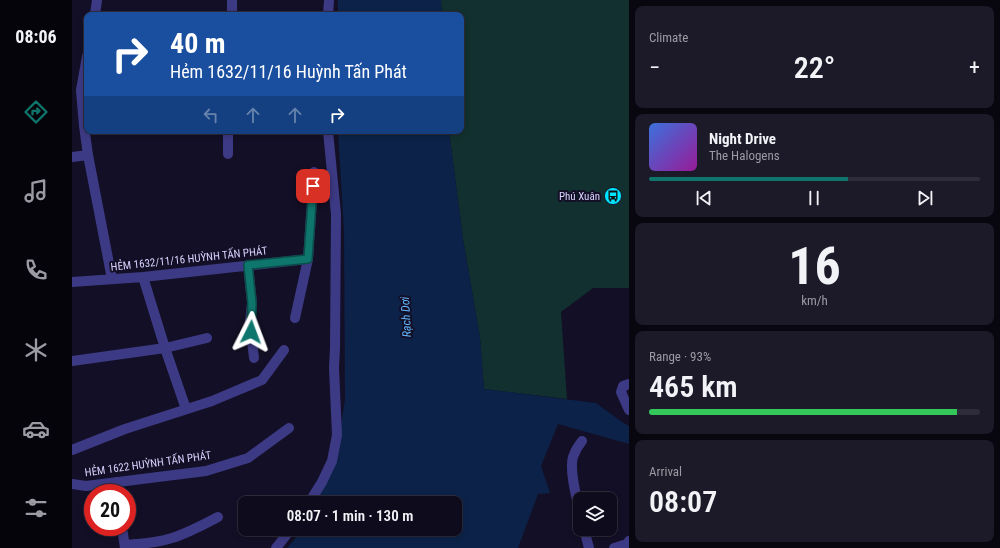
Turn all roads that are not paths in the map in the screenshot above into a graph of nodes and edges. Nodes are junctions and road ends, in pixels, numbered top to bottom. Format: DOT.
graph roads {
  1 [pos="97,0"];
  2 [pos="232,0"];
  3 [pos="329,0"];
  4 [pos="95,12"];
  5 [pos="232,12"];
  6 [pos="328,12"];
  7 [pos="84,66"];
  8 [pos="76,91"];
  9 [pos="84,122"];
  10 [pos="86,134"];
  11 [pos="228,134"];
  12 [pos="328,134"];
  13 [pos="228,154"];
  14 [pos="88,155"];
  15 [pos="72,157"];
  16 [pos="314,172"];
  17 [pos="308,259"];
  18 [pos="248,265"];
  19 [pos="143,277"];
  20 [pos="112,279"];
  21 [pos="72,282"];
  22 [pos="295,318"];
  23 [pos="207,338"];
  24 [pos="165,348"];
  25 [pos="284,350"];
  26 [pos="254,358"];
  27 [pos="72,361"];
  28 [pos="629,384"];
  29 [pos="186,409"];
  30 [pos="629,410"];
  31 [pos="290,428"];
  32 [pos="582,441"];
  33 [pos="72,450"];
  34 [pos="116,482"];
  35 [pos="72,484"];
  36 [pos="575,492"];
  37 [pos="314,496"];
  38 [pos="218,517"];
  39 [pos="123,536"];
  40 [pos="285,536"];
  41 [pos="586,536"];
  42 [pos="629,542"];
  43 [pos="125,547"];
  44 [pos="276,548"];
  45 [pos="589,548"];
  46 [pos="614,548"];
  1 -- 4 [label="street"];
  2 -- 5 [label="street"];
  3 -- 6 [label="street"];
  7 -- 8 [label="street"];
  8 -- 9 [label="street"];
  10 -- 14 [label="street"];
  11 -- 13 [label="street"];
  12 -- 37 [label="street"];
  14 -- 15 [label="street"];
  14 -- 20 [label="street"];
  16 -- 17 [label="street"];
  17 -- 18 [label="street, HẺM 1632/11/16 HUỲNH TẤN PHÁT"];
  17 -- 22 [label="street"];
  18 -- 19 [label="street, HẺM 1632/11/16 HUỲNH TẤN PHÁT"];
  18 -- 26 [label="street"];
  19 -- 20 [label="street, HẺM 1632/11/16 HUỲNH TẤN PHÁT"];
  19 -- 24 [label="street"];
  20 -- 21 [label="street, HẺM 1632/11/16 HUỲNH TẤN PHÁT"];
  23 -- 24 [label="street"];
  24 -- 27 [label="street"];
  24 -- 29 [label="street"];
  25 -- 29 [label="street"];
  28 -- 30 [label="street"];
  29 -- 33 [label="street"];
  31 -- 34 [label="street, HẺM 1622 HUỲNH TẤN PHÁT"];
  32 -- 36 [label="street"];
  34 -- 35 [label="street, HẺM 1622 HUỲNH TẤN PHÁT"];
  38 -- 43 [label="street"];
  39 -- 43 [label="street"];
  40 -- 44 [label="street"];
  41 -- 45 [label="street"];
  42 -- 46 [label="street"];
}
